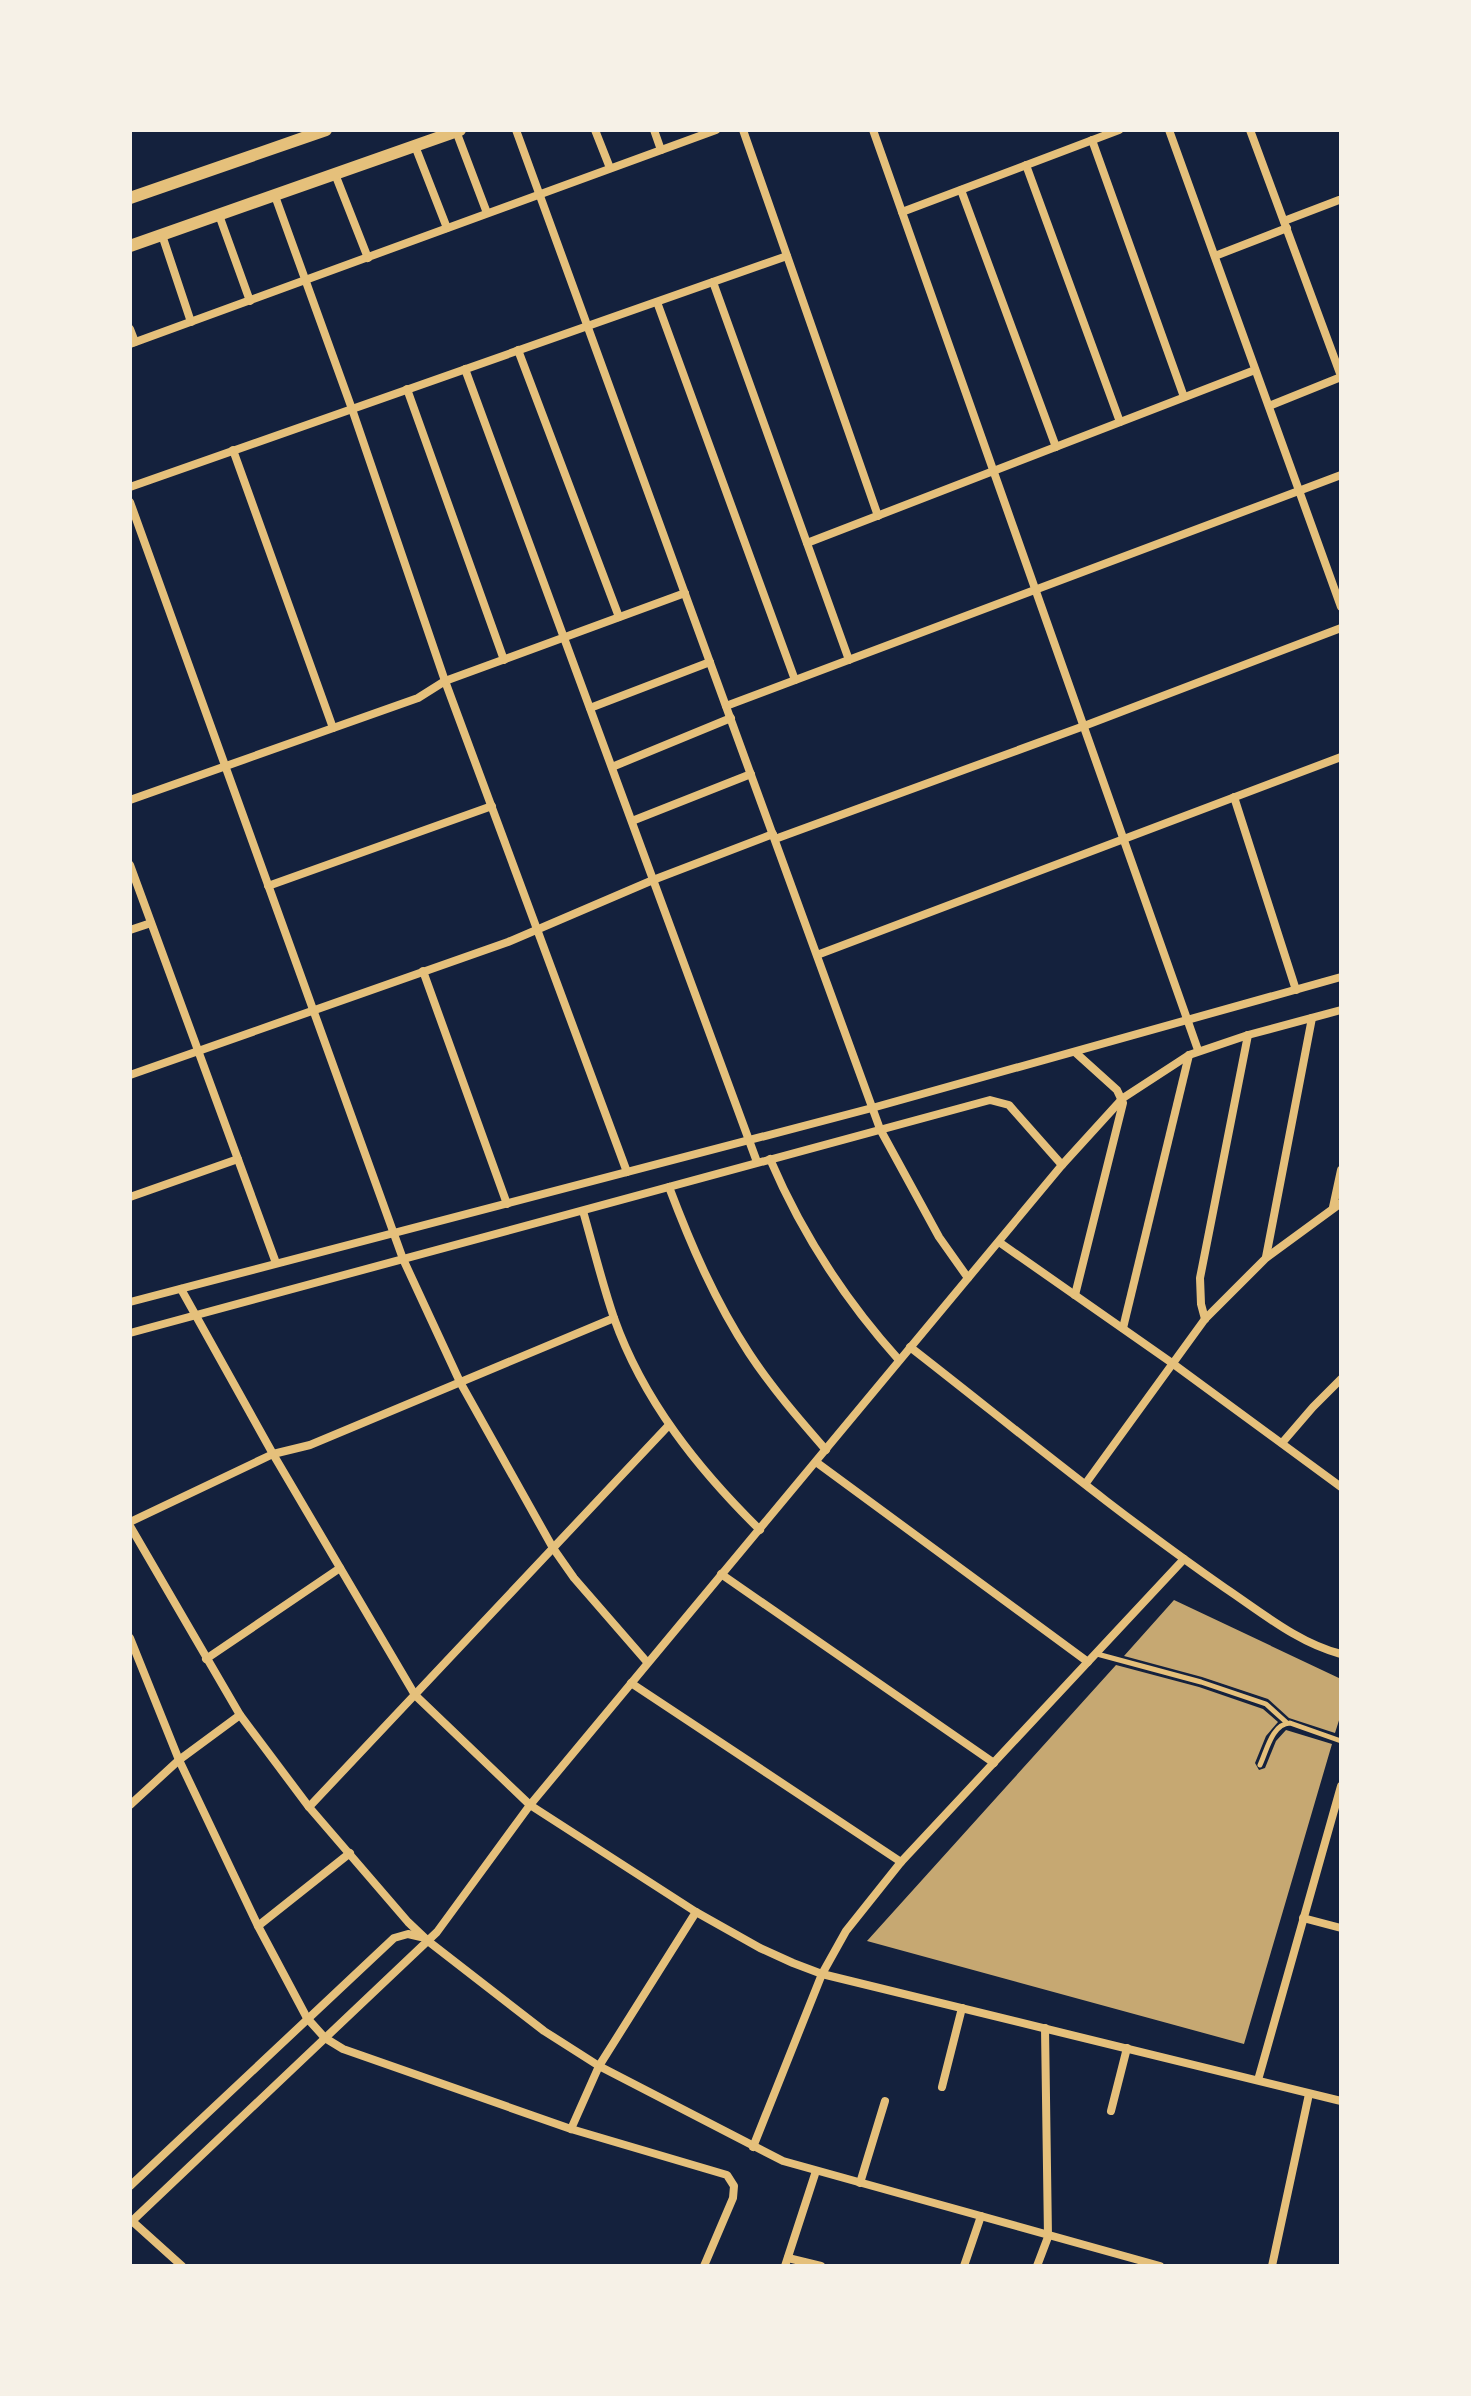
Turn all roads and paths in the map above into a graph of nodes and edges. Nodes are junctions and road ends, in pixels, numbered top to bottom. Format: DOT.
graph roads {
  1 [pos="326,130"];
  2 [pos="516,130"];
  3 [pos="595,130"];
  4 [pos="654,130"];
  5 [pos="714,130"];
  6 [pos="743,130"];
  7 [pos="873,130"];
  8 [pos="1119,130"];
  9 [pos="1169,130"];
  10 [pos="1250,130"];
  11 [pos="458,131"];
  12 [pos="1092,140"];
  13 [pos="415,146"];
  14 [pos="661,150"];
  15 [pos="1026,165"];
  16 [pos="610,168"];
  17 [pos="335,174"];
  18 [pos="961,190"];
  19 [pos="539,193"];
  20 [pos="275,196"];
  21 [pos="130,198"];
  22 [pos="1339,200"];
  23 [pos="902,212"];
  24 [pos="487,213"];
  25 [pos="219,215"];
  26 [pos="1285,224"];
  27 [pos="447,228"];
  28 [pos="162,235"];
  29 [pos="130,246"];
  30 [pos="787,256"];
  31 [pos="1215,256"];
  32 [pos="368,258"];
  33 [pos="306,281"];
  34 [pos="713,282"];
  35 [pos="250,301"];
  36 [pos="657,302"];
  37 [pos="191,322"];
  38 [pos="588,326"];
  39 [pos="130,329"];
  40 [pos="132,343"];
  41 [pos="518,350"];
  42 [pos="465,369"];
  43 [pos="1255,370"];
  44 [pos="1341,376"];
  45 [pos="407,389"];
  46 [pos="1184,397"];
  47 [pos="1269,406"];
  48 [pos="352,409"];
  49 [pos="1120,422"];
  50 [pos="1056,447"];
  51 [pos="233,450"];
  52 [pos="993,471"];
  53 [pos="1341,475"];
  54 [pos="130,487"];
  55 [pos="1299,491"];
  56 [pos="130,502"];
  57 [pos="878,516"];
  58 [pos="807,543"];
  59 [pos="1035,590"];
  60 [pos="685,593"];
  61 [pos="1341,607"];
  62 [pos="619,617"];
  63 [pos="1341,628"];
  64 [pos="564,638"];
  65 [pos="504,660"];
  66 [pos="849,660"];
  67 [pos="710,662"];
  68 [pos="795,680"];
  69 [pos="445,681"];
  70 [pos="726,706"];
  71 [pos="590,708"];
  72 [pos="731,718"];
  73 [pos="1084,726"];
  74 [pos="333,728"];
  75 [pos="1341,757"];
  76 [pos="224,767"];
  77 [pos="612,767"];
  78 [pos="751,774"];
  79 [pos="1234,797"];
  80 [pos="130,800"];
  81 [pos="492,806"];
  82 [pos="632,821"];
  83 [pos="774,836"];
  84 [pos="1123,839"];
  85 [pos="130,865"];
  86 [pos="653,880"];
  87 [pos="268,886"];
  88 [pos="151,923"];
  89 [pos="537,928"];
  90 [pos="130,930"];
  91 [pos="817,955"];
  92 [pos="423,971"];
  93 [pos="1341,977"];
  94 [pos="1296,990"];
  95 [pos="1341,1010"];
  96 [pos="313,1011"];
  97 [pos="1312,1018"];
  98 [pos="1187,1019"];
  99 [pos="1248,1035"];
  100 [pos="198,1051"];
  101 [pos="1194,1052"];
  102 [pos="1076,1053"];
  103 [pos="130,1075"];
  104 [pos="1123,1098"];
  105 [pos="872,1108"];
  106 [pos="880,1129"];
  107 [pos="749,1140"];
  108 [pos="238,1159"];
  109 [pos="770,1159"];
  110 [pos="757,1162"];
  111 [pos="1062,1165"];
  112 [pos="1341,1170"];
  113 [pos="627,1172"];
  114 [pos="669,1187"];
  115 [pos="130,1197"];
  116 [pos="507,1204"];
  117 [pos="1337,1205"];
  118 [pos="583,1211"];
  119 [pos="393,1234"];
  120 [pos="999,1242"];
  121 [pos="1266,1258"];
  122 [pos="403,1259"];
  123 [pos="276,1263"];
  124 [pos="968,1278"];
  125 [pos="181,1289"];
  126 [pos="1075,1295"];
  127 [pos="130,1302"];
  128 [pos="196,1315"];
  129 [pos="614,1318"];
  130 [pos="1205,1319"];
  131 [pos="1123,1328"];
  132 [pos="130,1333"];
  133 [pos="910,1347"];
  134 [pos="899,1360"];
  135 [pos="1172,1363"];
  136 [pos="1341,1379"];
  137 [pos="460,1382"];
  138 [pos="669,1425"];
  139 [pos="1282,1443"];
  140 [pos="826,1450"];
  141 [pos="273,1454"];
  142 [pos="816,1462"];
  143 [pos="1086,1483"];
  144 [pos="1341,1487"];
  145 [pos="130,1524"];
  146 [pos="760,1530"];
  147 [pos="553,1548"];
  148 [pos="1184,1559"];
  149 [pos="340,1568"];
  150 [pos="721,1574"];
  151 [pos="130,1638"];
  152 [pos="1096,1653"];
  153 [pos="1341,1654"];
  154 [pos="206,1659"];
  155 [pos="647,1662"];
  156 [pos="1088,1662"];
  157 [pos="631,1683"];
  158 [pos="415,1695"];
  159 [pos="240,1715"];
  160 [pos="1286,1722"];
  161 [pos="1341,1741"];
  162 [pos="179,1760"];
  163 [pos="994,1763"];
  164 [pos="1260,1765"];
  165 [pos="1341,1786"];
  166 [pos="130,1805"];
  167 [pos="530,1805"];
  168 [pos="309,1807"];
  169 [pos="350,1853"];
  170 [pos="901,1862"];
  171 [pos="696,1912"];
  172 [pos="1303,1918"];
  173 [pos="258,1926"];
  174 [pos="1341,1928"];
  175 [pos="428,1941"];
  176 [pos="822,1974"];
  177 [pos="962,2008"];
  178 [pos="307,2018"];
  179 [pos="1045,2028"];
  180 [pos="325,2038"];
  181 [pos="1127,2048"];
  182 [pos="599,2066"];
  183 [pos="1258,2080"];
  184 [pos="942,2087"];
  185 [pos="1309,2094"];
  186 [pos="885,2101"];
  187 [pos="1341,2101"];
  188 [pos="1111,2111"];
  189 [pos="571,2129"];
  190 [pos="753,2147"];
  191 [pos="816,2171"];
  192 [pos="860,2183"];
  193 [pos="130,2186"];
  194 [pos="981,2216"];
  195 [pos="131,2222"];
  196 [pos="1048,2237"];
  197 [pos="787,2262"];
  198 [pos="182,2266"];
  199 [pos="704,2266"];
  200 [pos="821,2266"];
  201 [pos="964,2266"];
  202 [pos="1037,2266"];
  203 [pos="1160,2266"];
  204 [pos="1272,2266"];
  1 -- 21 [label="main road"];
  2 -- 19 [label="street"];
  3 -- 16 [label="street"];
  4 -- 14 [label="street"];
  5 -- 14 [label="street"];
  6 -- 30 [label="street"];
  7 -- 23 [label="street"];
  8 -- 12 [label="street"];
  9 -- 31 [label="street"];
  10 -- 26 [label="street"];
  11 -- 13 [label="main road"];
  11 -- 24 [label="street"];
  12 -- 15 [label="street"];
  12 -- 46 [label="street"];
  13 -- 17 [label="main road"];
  13 -- 27 [label="street"];
  14 -- 16 [label="street"];
  15 -- 18 [label="street"];
  15 -- 49 [label="street"];
  16 -- 19 [label="street"];
  17 -- 20 [label="main road"];
  17 -- 32 [label="street"];
  18 -- 23 [label="street"];
  18 -- 50 [label="street"];
  19 -- 24 [label="street"];
  19 -- 38 [label="street"];
  20 -- 25 [label="main road"];
  20 -- 33 [label="street"];
  22 -- 26 [label="street"];
  23 -- 52 [label="street"];
  24 -- 27 [label="street"];
  25 -- 28 [label="main road"];
  25 -- 35 [label="street"];
  26 -- 31 [label="street"];
  26 -- 44 [label="street"];
  27 -- 32 [label="street"];
  28 -- 29 [label="main road"];
  28 -- 37 [label="street"];
  30 -- 34 [label="street"];
  30 -- 57 [label="street"];
  31 -- 43 [label="street"];
  32 -- 33 [label="street"];
  33 -- 35 [label="street"];
  33 -- 48 [label="street"];
  34 -- 36 [label="street"];
  34 -- 58 [label="street"];
  35 -- 37 [label="street"];
  36 -- 38 [label="street"];
  36 -- 68 [label="street"];
  37 -- 40 [label="street"];
  38 -- 41 [label="street"];
  38 -- 60 [label="street"];
  39 -- 40 [label="street"];
  41 -- 42 [label="street"];
  41 -- 62 [label="street"];
  42 -- 45 [label="street"];
  42 -- 64 [label="street"];
  43 -- 46 [label="street"];
  43 -- 47 [label="street"];
  44 -- 47 [label="street"];
  45 -- 48 [label="street"];
  45 -- 65 [label="street"];
  46 -- 49 [label="street"];
  47 -- 55 [label="street"];
  48 -- 51 [label="street"];
  48 -- 69 [label="street"];
  49 -- 50 [label="street"];
  50 -- 52 [label="street"];
  51 -- 54 [label="street"];
  51 -- 74 [label="street"];
  52 -- 57 [label="street"];
  52 -- 59 [label="street"];
  53 -- 55 [label="street"];
  55 -- 59 [label="street"];
  55 -- 61 [label="street"];
  56 -- 76 [label="street"];
  57 -- 58 [label="street"];
  58 -- 66 [label="street"];
  59 -- 66 [label="street"];
  59 -- 73 [label="street"];
  60 -- 62 [label="street"];
  60 -- 67 [label="street"];
  62 -- 64 [label="street"];
  63 -- 73 [label="street"];
  64 -- 65 [label="street"];
  64 -- 71 [label="street"];
  65 -- 69 [label="street"];
  66 -- 68 [label="street"];
  67 -- 70 [label="street"];
  67 -- 71 [label="street"];
  68 -- 70 [label="street"];
  69 -- 74 [label="street"];
  69 -- 81 [label="street"];
  70 -- 72 [label="street"];
  71 -- 77 [label="street"];
  72 -- 77 [label="street"];
  72 -- 78 [label="street"];
  73 -- 83 [label="street"];
  73 -- 84 [label="street"];
  74 -- 76 [label="street"];
  75 -- 79 [label="street"];
  76 -- 80 [label="street"];
  76 -- 87 [label="street"];
  77 -- 82 [label="street"];
  78 -- 82 [label="street"];
  78 -- 83 [label="street"];
  79 -- 84 [label="street"];
  79 -- 94 [label="street"];
  81 -- 87 [label="street"];
  81 -- 89 [label="street"];
  82 -- 86 [label="street"];
  83 -- 86 [label="street"];
  83 -- 91 [label="street"];
  84 -- 91 [label="street"];
  84 -- 98 [label="street"];
  85 -- 88 [label="street"];
  86 -- 89 [label="street"];
  86 -- 107 [label="street"];
  87 -- 96 [label="street"];
  88 -- 90 [label="street"];
  88 -- 100 [label="street"];
  89 -- 92 [label="street"];
  89 -- 113 [label="street"];
  91 -- 105 [label="street"];
  92 -- 96 [label="street"];
  92 -- 116 [label="street"];
  93 -- 94 [label="street"];
  94 -- 98 [label="street"];
  95 -- 97 [label="street"];
  96 -- 100 [label="street"];
  96 -- 119 [label="street"];
  97 -- 99 [label="street"];
  97 -- 121 [label="street"];
  98 -- 101 [label="street"];
  98 -- 102 [label="street"];
  99 -- 101 [label="street"];
  99 -- 130 [label="street"];
  100 -- 103 [label="street"];
  100 -- 108 [label="street"];
  101 -- 104 [label="street"];
  101 -- 131 [label="street"];
  102 -- 104 [label="street"];
  102 -- 105 [label="street"];
  104 -- 111 [label="street"];
  104 -- 126 [label="street"];
  105 -- 106 [label="street"];
  105 -- 107 [label="street"];
  106 -- 109 [label="street"];
  106 -- 111 [label="street"];
  106 -- 124 [label="street"];
  107 -- 110 [label="street"];
  107 -- 113 [label="street"];
  108 -- 115 [label="street"];
  108 -- 123 [label="street"];
  109 -- 110 [label="street"];
  109 -- 134 [label="street"];
  110 -- 114 [label="street"];
  111 -- 120 [label="street"];
  112 -- 117 [label="street"];
  113 -- 116 [label="street"];
  114 -- 118 [label="street"];
  114 -- 140 [label="street"];
  116 -- 119 [label="street"];
  117 -- 121 [label="street"];
  118 -- 122 [label="street"];
  118 -- 129 [label="street"];
  119 -- 122 [label="street"];
  119 -- 123 [label="street"];
  120 -- 124 [label="street"];
  120 -- 126 [label="street"];
  121 -- 130 [label="street"];
  122 -- 128 [label="street"];
  122 -- 137 [label="street"];
  123 -- 125 [label="street"];
  124 -- 133 [label="street"];
  125 -- 127 [label="street"];
  125 -- 128 [label="street"];
  126 -- 131 [label="street"];
  128 -- 132 [label="street"];
  128 -- 141 [label="street"];
  129 -- 137 [label="street"];
  129 -- 138 [label="street"];
  130 -- 135 [label="street"];
  131 -- 135 [label="street"];
  133 -- 134 [label="street"];
  133 -- 143 [label="street"];
  134 -- 140 [label="street"];
  135 -- 139 [label="street"];
  135 -- 143 [label="street"];
  136 -- 139 [label="street"];
  137 -- 141 [label="street"];
  137 -- 147 [label="street"];
  138 -- 146 [label="street"];
  138 -- 147 [label="street"];
  139 -- 144 [label="street"];
  140 -- 142 [label="street"];
  141 -- 145 [label="street"];
  141 -- 149 [label="street"];
  142 -- 146 [label="street"];
  142 -- 156 [label="street"];
  143 -- 148 [label="street"];
  145 -- 154 [label="street"];
  146 -- 150 [label="street"];
  147 -- 155 [label="street"];
  147 -- 158 [label="street"];
  148 -- 152 [label="street"];
  148 -- 153 [label="street"];
  149 -- 154 [label="street"];
  149 -- 158 [label="street"];
  150 -- 155 [label="street"];
  150 -- 163 [label="street"];
  151 -- 162 [label="street"];
  152 -- 156 [label="street"];
  152 -- 160 [label="lane"];
  154 -- 159 [label="street"];
  155 -- 157 [label="street"];
  156 -- 163 [label="street"];
  157 -- 167 [label="street"];
  157 -- 170 [label="street"];
  158 -- 167 [label="street"];
  158 -- 168 [label="street"];
  159 -- 162 [label="street"];
  159 -- 168 [label="street"];
  160 -- 161 [label="lane"];
  160 -- 164 [label="lane"];
  162 -- 166 [label="street"];
  162 -- 173 [label="street"];
  163 -- 170 [label="street"];
  165 -- 172 [label="street"];
  167 -- 171 [label="street"];
  167 -- 175 [label="street"];
  168 -- 169 [label="street"];
  169 -- 173 [label="street"];
  169 -- 175 [label="street"];
  170 -- 176 [label="street"];
  171 -- 176 [label="street"];
  171 -- 182 [label="street"];
  172 -- 174 [label="street"];
  172 -- 183 [label="street"];
  173 -- 178 [label="street"];
  175 -- 178 [label="street"];
  175 -- 180 [label="street"];
  175 -- 182 [label="street"];
  176 -- 177 [label="street"];
  176 -- 190 [label="street"];
  177 -- 179 [label="street"];
  177 -- 184 [label="street"];
  178 -- 180 [label="street"];
  178 -- 193 [label="street"];
  179 -- 181 [label="street"];
  179 -- 196 [label="street"];
  180 -- 189 [label="street"];
  180 -- 195 [label="street"];
  181 -- 183 [label="street"];
  181 -- 188 [label="street"];
  182 -- 189 [label="street"];
  182 -- 190 [label="street"];
  183 -- 185 [label="street"];
  185 -- 187 [label="street"];
  185 -- 204 [label="street"];
  186 -- 192 [label="street"];
  189 -- 199 [label="street"];
  190 -- 191 [label="street"];
  191 -- 192 [label="street"];
  191 -- 197 [label="street"];
  192 -- 194 [label="street"];
  194 -- 196 [label="street"];
  194 -- 201 [label="street"];
  195 -- 198 [label="street"];
  196 -- 202 [label="street"];
  196 -- 203 [label="street"];
  197 -- 200 [label="street"];
}
